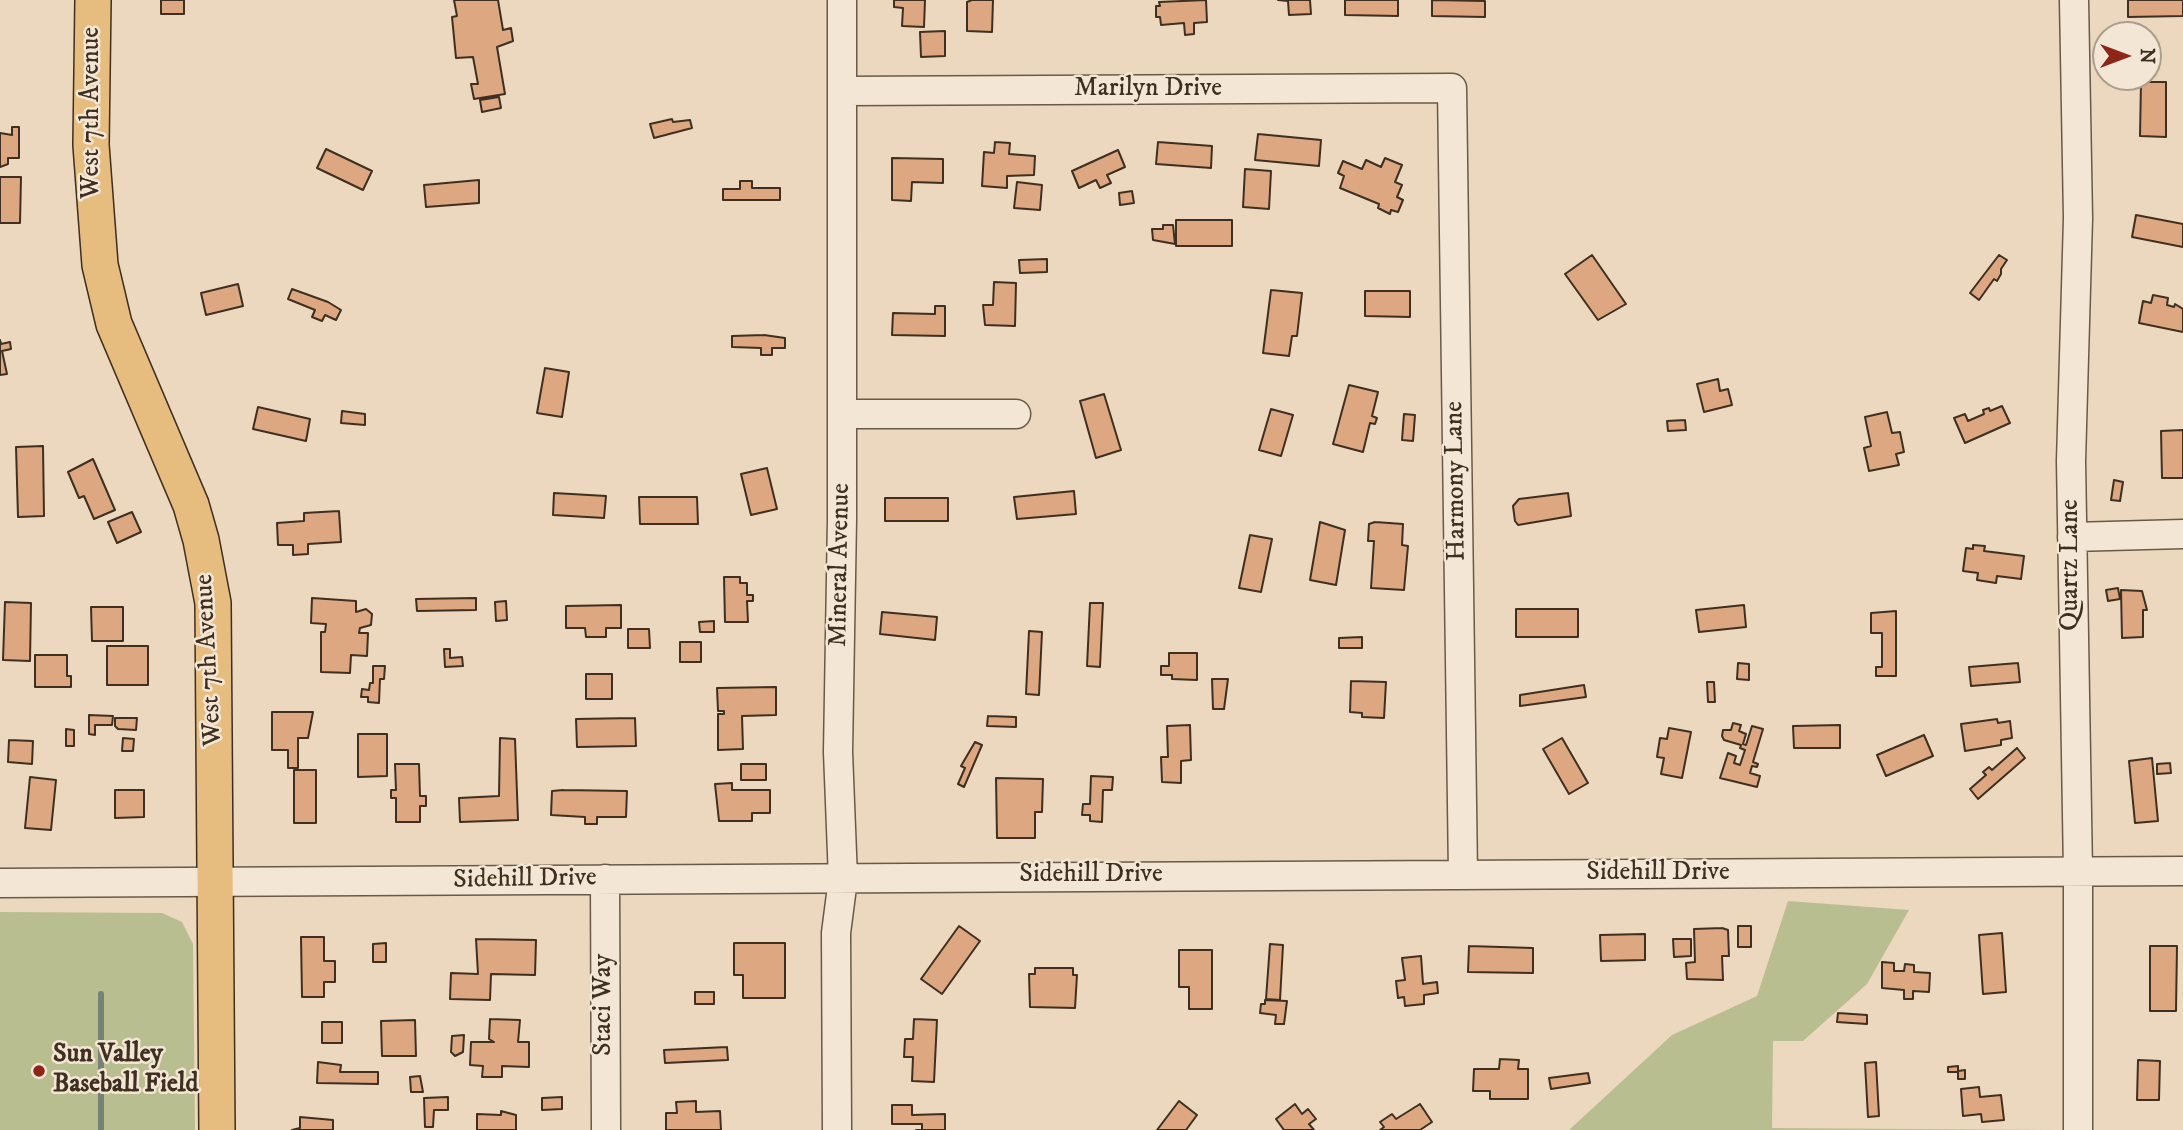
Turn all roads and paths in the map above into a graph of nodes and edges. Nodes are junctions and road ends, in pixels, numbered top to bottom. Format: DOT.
graph roads {
  1 [pos="93,0"];
  2 [pos="842,0"];
  3 [pos="2074,0"];
  4 [pos="1452,88"];
  5 [pos="844,91"];
  6 [pos="842,414"];
  7 [pos="1016,414"];
  8 [pos="2183,534"];
  9 [pos="2072,537"];
  10 [pos="2183,871"];
  11 [pos="2078,872"];
  12 [pos="1463,874"];
  13 [pos="605,879"];
  14 [pos="843,879"];
  15 [pos="0,883"];
  16 [pos="217,884"];
  17 [pos="217,1130"];
  18 [pos="606,1130"];
  19 [pos="837,1130"];
  20 [pos="2078,1130"];
  1 -- 16 [label="main road, West 7th Avenue"];
  2 -- 5 [label="street, Mineral Avenue"];
  3 -- 9 [label="street, Quartz Lane"];
  4 -- 5 [label="street, Marilyn Drive"];
  4 -- 12 [label="street, Harmony Lane"];
  5 -- 6 [label="street, Mineral Avenue"];
  6 -- 7 [label="street"];
  6 -- 14 [label="street, Mineral Avenue"];
  8 -- 9 [label="street"];
  9 -- 11 [label="street, Quartz Lane"];
  10 -- 11 [label="street, Sidehill Drive"];
  11 -- 12 [label="street, Sidehill Drive"];
  11 -- 20 [label="street, Quartz Lane"];
  12 -- 14 [label="street, Sidehill Drive"];
  13 -- 14 [label="street, Sidehill Drive"];
  13 -- 16 [label="street, Sidehill Drive"];
  13 -- 18 [label="street, Staci Way"];
  14 -- 19 [label="street, Mineral Avenue"];
  15 -- 16 [label="street, Sidehill Drive"];
  16 -- 17 [label="main road, West 7th Avenue"];
}
